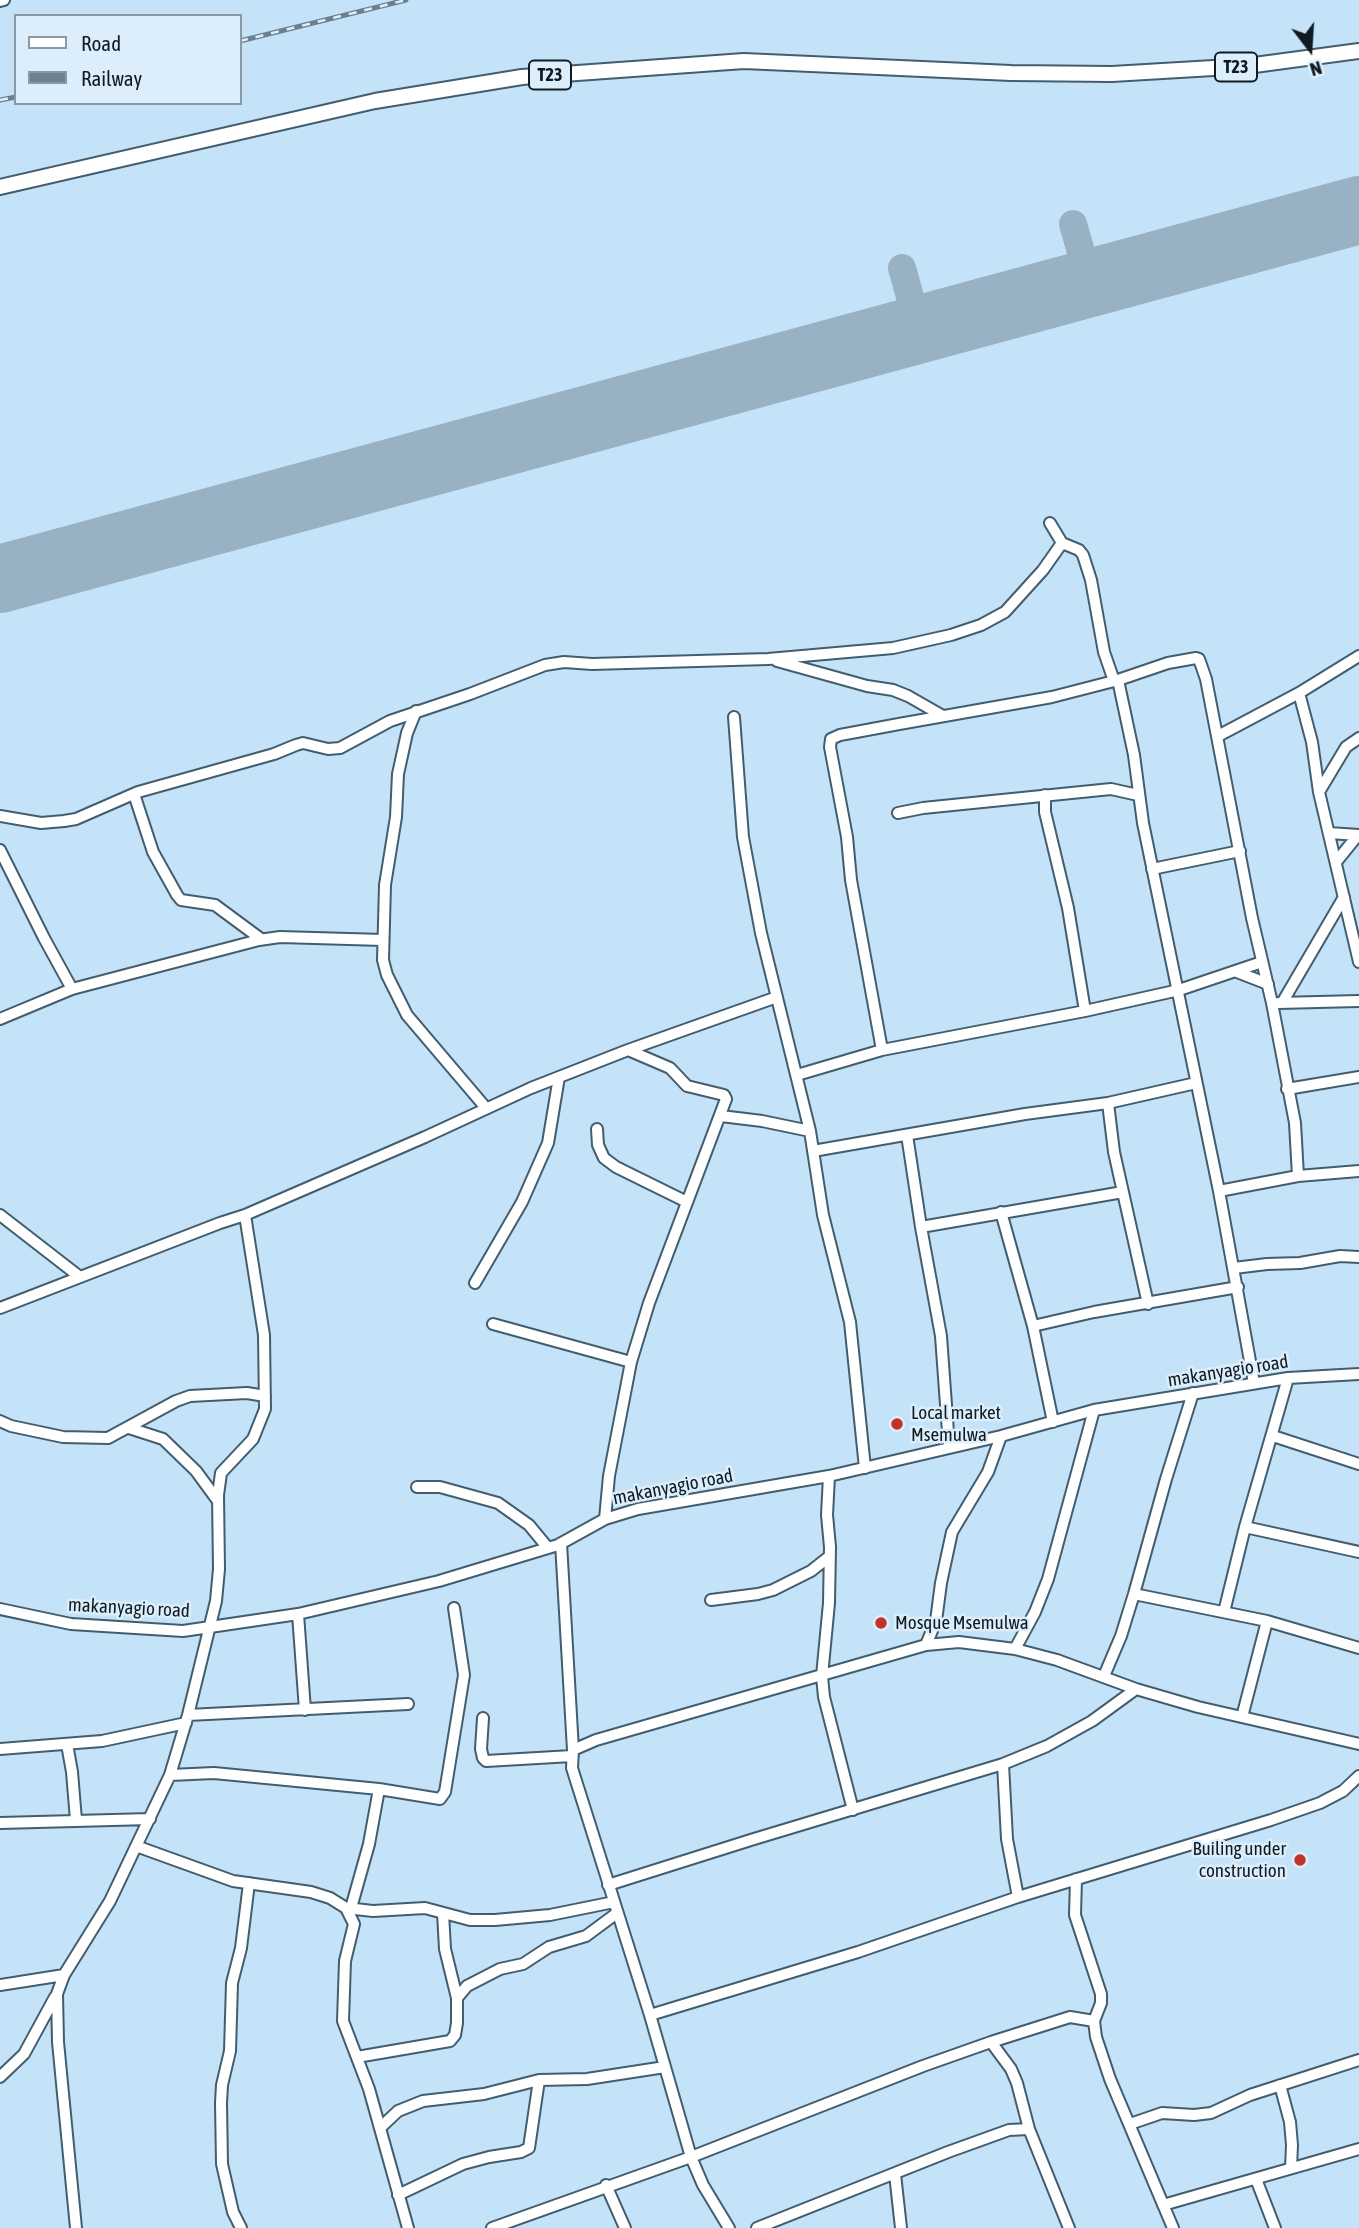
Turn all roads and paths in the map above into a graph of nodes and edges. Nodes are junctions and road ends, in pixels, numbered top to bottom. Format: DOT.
graph roads {
  1 [pos="1359,51"];
  2 [pos="0,187"];
  3 [pos="1050,523"];
  4 [pos="1062,543"];
  5 [pos="1359,656"];
  6 [pos="768,659"];
  7 [pos="1116,681"];
  8 [pos="1299,693"];
  9 [pos="416,711"];
  10 [pos="943,716"];
  11 [pos="734,717"];
  12 [pos="1218,736"];
  13 [pos="1359,738"];
  14 [pos="1320,792"];
  15 [pos="134,794"];
  16 [pos="1045,795"];
  17 [pos="1138,795"];
  18 [pos="898,813"];
  19 [pos="0,817"];
  20 [pos="1329,833"];
  21 [pos="1358,835"];
  22 [pos="0,850"];
  23 [pos="1240,850"];
  24 [pos="1336,862"];
  25 [pos="1152,869"];
  26 [pos="1344,897"];
  27 [pos="261,939"];
  28 [pos="383,940"];
  29 [pos="1262,962"];
  30 [pos="1359,962"];
  31 [pos="1237,972"];
  32 [pos="1268,984"];
  33 [pos="72,989"];
  34 [pos="1179,990"];
  35 [pos="776,997"];
  36 [pos="1359,1001"];
  37 [pos="1277,1003"];
  38 [pos="1085,1011"];
  39 [pos="0,1020"];
  40 [pos="628,1050"];
  41 [pos="882,1050"];
  42 [pos="797,1075"];
  43 [pos="559,1077"];
  44 [pos="1359,1077"];
  45 [pos="1196,1083"];
  46 [pos="1287,1088"];
  47 [pos="1108,1103"];
  48 [pos="486,1108"];
  49 [pos="721,1116"];
  50 [pos="597,1129"];
  51 [pos="810,1131"];
  52 [pos="907,1135"];
  53 [pos="813,1151"];
  54 [pos="1359,1171"];
  55 [pos="1298,1176"];
  56 [pos="1219,1191"];
  57 [pos="1123,1192"];
  58 [pos="687,1202"];
  59 [pos="1000,1212"];
  60 [pos="0,1215"];
  61 [pos="245,1215"];
  62 [pos="920,1227"];
  63 [pos="1359,1257"];
  64 [pos="1234,1268"];
  65 [pos="80,1277"];
  66 [pos="475,1283"];
  67 [pos="1238,1287"];
  68 [pos="1148,1304"];
  69 [pos="0,1307"];
  70 [pos="493,1324"];
  71 [pos="1033,1326"];
  72 [pos="631,1362"];
  73 [pos="1359,1374"];
  74 [pos="1288,1378"];
  75 [pos="1254,1383"];
  76 [pos="1193,1393"];
  77 [pos="265,1396"];
  78 [pos="1094,1410"];
  79 [pos="0,1421"];
  80 [pos="1053,1422"];
  81 [pos="129,1428"];
  82 [pos="1001,1436"];
  83 [pos="1273,1436"];
  84 [pos="949,1447"];
  85 [pos="1359,1464"];
  86 [pos="865,1468"];
  87 [pos="830,1476"];
  88 [pos="417,1487"];
  89 [pos="218,1501"];
  90 [pos="605,1519"];
  91 [pos="1245,1527"];
  92 [pos="561,1543"];
  93 [pos="548,1548"];
  94 [pos="1359,1552"];
  95 [pos="830,1556"];
  96 [pos="1134,1594"];
  97 [pos="711,1600"];
  98 [pos="454,1608"];
  99 [pos="0,1609"];
  100 [pos="1224,1612"];
  101 [pos="298,1614"];
  102 [pos="1267,1621"];
  103 [pos="209,1627"];
  104 [pos="926,1645"];
  105 [pos="1359,1648"];
  106 [pos="1015,1649"];
  107 [pos="822,1676"];
  108 [pos="1104,1676"];
  109 [pos="1136,1689"];
  110 [pos="408,1704"];
  111 [pos="305,1710"];
  112 [pos="1242,1717"];
  113 [pos="483,1718"];
  114 [pos="187,1719"];
  115 [pos="67,1744"];
  116 [pos="1359,1744"];
  117 [pos="0,1749"];
  118 [pos="573,1753"];
  119 [pos="1003,1764"];
  120 [pos="170,1775"];
  121 [pos="1359,1776"];
  122 [pos="379,1789"];
  123 [pos="853,1810"];
  124 [pos="150,1819"];
  125 [pos="76,1821"];
  126 [pos="0,1823"];
  127 [pos="136,1846"];
  128 [pos="1076,1879"];
  129 [pos="249,1883"];
  130 [pos="608,1885"];
  131 [pos="1018,1897"];
  132 [pos="348,1908"];
  133 [pos="615,1908"];
  134 [pos="443,1913"];
  135 [pos="64,1975"];
  136 [pos="0,1985"];
  137 [pos="57,1994"];
  138 [pos="457,1998"];
  139 [pos="650,2015"];
  140 [pos="1094,2021"];
  141 [pos="991,2042"];
  142 [pos="357,2057"];
  143 [pos="1359,2060"];
  144 [pos="665,2067"];
  145 [pos="0,2077"];
  146 [pos="539,2080"];
  147 [pos="1280,2085"];
  148 [pos="1130,2124"];
  149 [pos="380,2128"];
  150 [pos="1029,2129"];
  151 [pos="1359,2149"];
  152 [pos="691,2157"];
  153 [pos="1291,2168"];
  154 [pos="895,2174"];
  155 [pos="1256,2179"];
  156 [pos="606,2186"];
  157 [pos="398,2195"];
  158 [pos="1163,2205"];
  159 [pos="524,2223"];
  160 [pos="76,2228"];
  161 [pos="241,2228"];
  162 [pos="408,2228"];
  163 [pos="492,2228"];
  164 [pos="625,2228"];
  165 [pos="729,2228"];
  166 [pos="757,2228"];
  167 [pos="901,2228"];
  168 [pos="1069,2228"];
  169 [pos="1173,2228"];
  170 [pos="1275,2228"];
  1 -- 2 [label="main road, T23"];
  3 -- 4 [label="street"];
  4 -- 6 [label="street"];
  4 -- 7 [label="street"];
  5 -- 8 [label="street"];
  6 -- 9 [label="street"];
  6 -- 10 [label="street"];
  7 -- 10 [label="street"];
  7 -- 12 [label="street"];
  7 -- 17 [label="street"];
  8 -- 12 [label="street"];
  8 -- 14 [label="street"];
  9 -- 15 [label="street"];
  9 -- 28 [label="street"];
  10 -- 41 [label="street"];
  11 -- 35 [label="street"];
  12 -- 23 [label="street"];
  13 -- 14 [label="street"];
  14 -- 20 [label="street"];
  15 -- 19 [label="street"];
  15 -- 27 [label="street"];
  16 -- 17 [label="street"];
  16 -- 18 [label="street"];
  16 -- 38 [label="street"];
  17 -- 25 [label="street"];
  20 -- 21 [label="street"];
  20 -- 24 [label="street"];
  21 -- 24 [label="street"];
  22 -- 33 [label="street"];
  23 -- 25 [label="street"];
  23 -- 29 [label="street"];
  24 -- 26 [label="street"];
  25 -- 34 [label="street"];
  26 -- 30 [label="street"];
  26 -- 37 [label="street"];
  27 -- 28 [label="street"];
  27 -- 33 [label="street"];
  28 -- 48 [label="street"];
  29 -- 31 [label="street"];
  29 -- 32 [label="street"];
  31 -- 32 [label="street"];
  31 -- 34 [label="street"];
  32 -- 37 [label="street"];
  33 -- 39 [label="street"];
  34 -- 38 [label="street"];
  34 -- 45 [label="street"];
  35 -- 40 [label="street"];
  35 -- 42 [label="street"];
  36 -- 37 [label="street"];
  37 -- 46 [label="street"];
  38 -- 41 [label="street"];
  40 -- 43 [label="street"];
  40 -- 49 [label="street"];
  41 -- 42 [label="street"];
  42 -- 51 [label="street"];
  43 -- 48 [label="street"];
  43 -- 66 [label="street"];
  44 -- 46 [label="street"];
  45 -- 47 [label="street"];
  45 -- 56 [label="street"];
  46 -- 55 [label="street"];
  47 -- 52 [label="street"];
  47 -- 57 [label="street"];
  48 -- 61 [label="street"];
  49 -- 51 [label="street"];
  49 -- 58 [label="street"];
  50 -- 58 [label="street"];
  51 -- 53 [label="street"];
  52 -- 53 [label="street"];
  52 -- 62 [label="street"];
  53 -- 86 [label="street"];
  54 -- 55 [label="street"];
  55 -- 56 [label="street"];
  56 -- 64 [label="street"];
  57 -- 59 [label="street"];
  57 -- 68 [label="street"];
  58 -- 72 [label="street"];
  59 -- 62 [label="street"];
  59 -- 71 [label="street"];
  60 -- 65 [label="street"];
  61 -- 65 [label="street"];
  61 -- 77 [label="street"];
  62 -- 84 [label="street"];
  63 -- 64 [label="street"];
  64 -- 67 [label="street"];
  65 -- 69 [label="street"];
  67 -- 68 [label="street"];
  67 -- 75 [label="street"];
  68 -- 71 [label="street"];
  70 -- 72 [label="street"];
  71 -- 80 [label="street"];
  72 -- 90 [label="street"];
  73 -- 74 [label="street, makanyagio road"];
  74 -- 75 [label="street, makanyagio road"];
  74 -- 83 [label="street"];
  75 -- 76 [label="street, makanyagio road"];
  76 -- 78 [label="street, makanyagio road"];
  76 -- 96 [label="street"];
  77 -- 81 [label="street"];
  77 -- 89 [label="street"];
  78 -- 80 [label="street, makanyagio road"];
  78 -- 106 [label="street"];
  79 -- 81 [label="street"];
  80 -- 82 [label="street, makanyagio road"];
  81 -- 89 [label="street"];
  82 -- 84 [label="street, makanyagio road"];
  82 -- 104 [label="street"];
  83 -- 85 [label="street"];
  83 -- 91 [label="street"];
  84 -- 86 [label="street, makanyagio road"];
  86 -- 87 [label="street, makanyagio road"];
  87 -- 90 [label="street, makanyagio road"];
  87 -- 95 [label="street"];
  88 -- 93 [label="street"];
  89 -- 103 [label="street"];
  90 -- 92 [label="street, makanyagio road"];
  91 -- 94 [label="street"];
  91 -- 100 [label="street"];
  92 -- 93 [label="street, makanyagio road"];
  92 -- 118 [label="street"];
  93 -- 101 [label="street, makanyagio road"];
  95 -- 97 [label="street"];
  95 -- 107 [label="street"];
  96 -- 100 [label="street"];
  96 -- 108 [label="street"];
  98 -- 122 [label="street"];
  99 -- 103 [label="street, makanyagio road"];
  100 -- 102 [label="street"];
  101 -- 103 [label="street, makanyagio road"];
  101 -- 111 [label="street"];
  102 -- 105 [label="street"];
  102 -- 112 [label="street"];
  103 -- 114 [label="street"];
  104 -- 106 [label="street"];
  104 -- 107 [label="street"];
  106 -- 108 [label="street"];
  107 -- 118 [label="street"];
  107 -- 123 [label="street"];
  108 -- 109 [label="street"];
  109 -- 112 [label="street"];
  109 -- 119 [label="street"];
  110 -- 111 [label="street"];
  111 -- 114 [label="street"];
  112 -- 116 [label="street"];
  113 -- 118 [label="street"];
  114 -- 115 [label="street"];
  114 -- 120 [label="street"];
  115 -- 117 [label="street"];
  115 -- 125 [label="street"];
  118 -- 130 [label="street"];
  119 -- 123 [label="street"];
  119 -- 131 [label="street"];
  120 -- 122 [label="street"];
  120 -- 124 [label="street"];
  121 -- 128 [label="street"];
  122 -- 132 [label="street"];
  123 -- 130 [label="street"];
  124 -- 125 [label="street"];
  124 -- 127 [label="street"];
  125 -- 126 [label="street"];
  127 -- 129 [label="street"];
  127 -- 135 [label="street"];
  128 -- 131 [label="street"];
  128 -- 140 [label="street"];
  129 -- 132 [label="street"];
  129 -- 161 [label="street"];
  130 -- 133 [label="street"];
  131 -- 139 [label="street"];
  132 -- 134 [label="street"];
  132 -- 142 [label="street"];
  133 -- 134 [label="street"];
  133 -- 138 [label="street"];
  133 -- 139 [label="street"];
  134 -- 138 [label="street"];
  135 -- 136 [label="street"];
  135 -- 137 [label="street"];
  137 -- 145 [label="street"];
  137 -- 160 [label="street"];
  138 -- 142 [label="street"];
  139 -- 144 [label="street"];
  140 -- 141 [label="street"];
  140 -- 148 [label="street"];
  141 -- 150 [label="street"];
  141 -- 152 [label="street"];
  142 -- 149 [label="street"];
  143 -- 147 [label="street"];
  144 -- 146 [label="street"];
  144 -- 152 [label="street"];
  146 -- 149 [label="street"];
  146 -- 157 [label="street"];
  147 -- 148 [label="street"];
  147 -- 153 [label="street"];
  148 -- 158 [label="street"];
  149 -- 157 [label="street"];
  150 -- 154 [label="street"];
  150 -- 168 [label="street"];
  151 -- 153 [label="street"];
  152 -- 156 [label="street"];
  152 -- 165 [label="street"];
  153 -- 155 [label="street"];
  154 -- 166 [label="street"];
  154 -- 167 [label="street"];
  155 -- 158 [label="street"];
  155 -- 170 [label="street"];
  156 -- 159 [label="street"];
  156 -- 164 [label="street"];
  157 -- 162 [label="street"];
  158 -- 169 [label="street"];
  159 -- 163 [label="street"];
}
